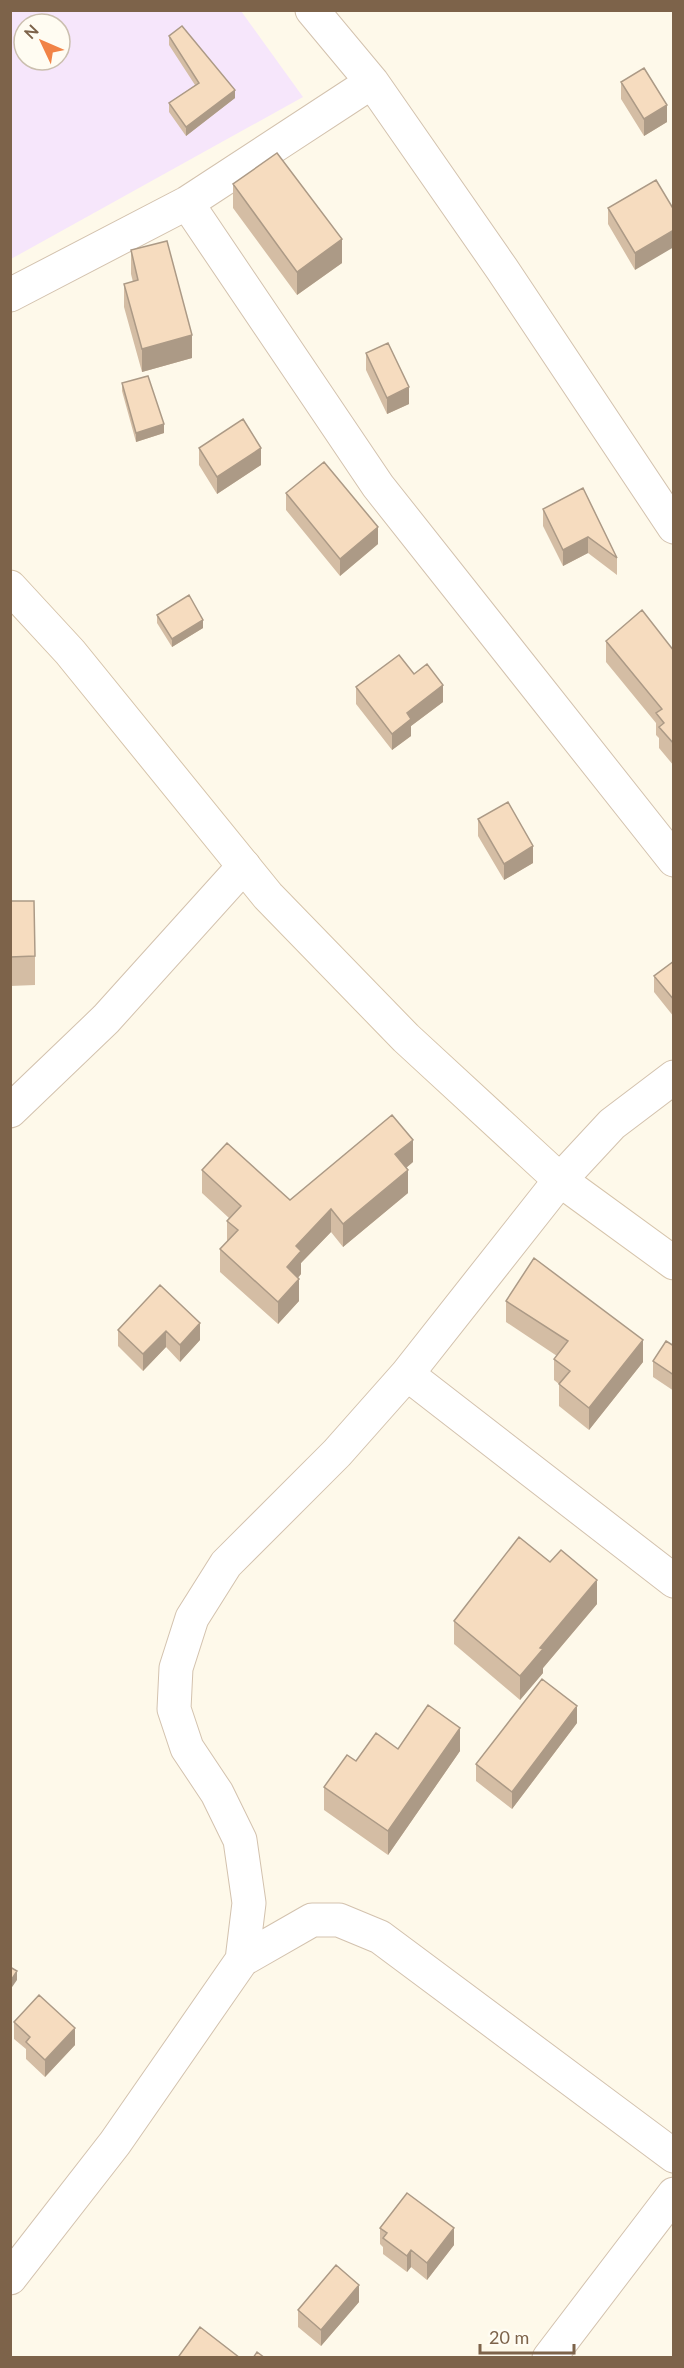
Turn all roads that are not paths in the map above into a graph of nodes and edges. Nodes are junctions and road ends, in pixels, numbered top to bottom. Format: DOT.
graph roads {
  1 [pos="312,10"];
  2 [pos="372,82"];
  3 [pos="188,203"];
  4 [pos="10,295"];
  5 [pos="674,527"];
  6 [pos="10,587"];
  7 [pos="674,860"];
  8 [pos="244,866"];
  9 [pos="674,1077"];
  10 [pos="10,1111"];
  11 [pos="560,1180"];
  12 [pos="674,1263"];
  13 [pos="406,1374"];
  14 [pos="674,1581"];
  15 [pos="242,1960"];
  16 [pos="674,2156"];
  17 [pos="674,2194"];
  18 [pos="10,2278"];
  19 [pos="549,2358"];
  1 -- 2 [label="street"];
  2 -- 3 [label="street"];
  2 -- 5 [label="street"];
  3 -- 4 [label="street"];
  3 -- 7 [label="street"];
  6 -- 8 [label="street"];
  8 -- 10 [label="street"];
  8 -- 11 [label="street"];
  9 -- 11 [label="street"];
  11 -- 12 [label="street"];
  11 -- 13 [label="street"];
  13 -- 14 [label="street"];
  13 -- 15 [label="street"];
  15 -- 16 [label="street"];
  15 -- 18 [label="street"];
  17 -- 19 [label="street"];
}
